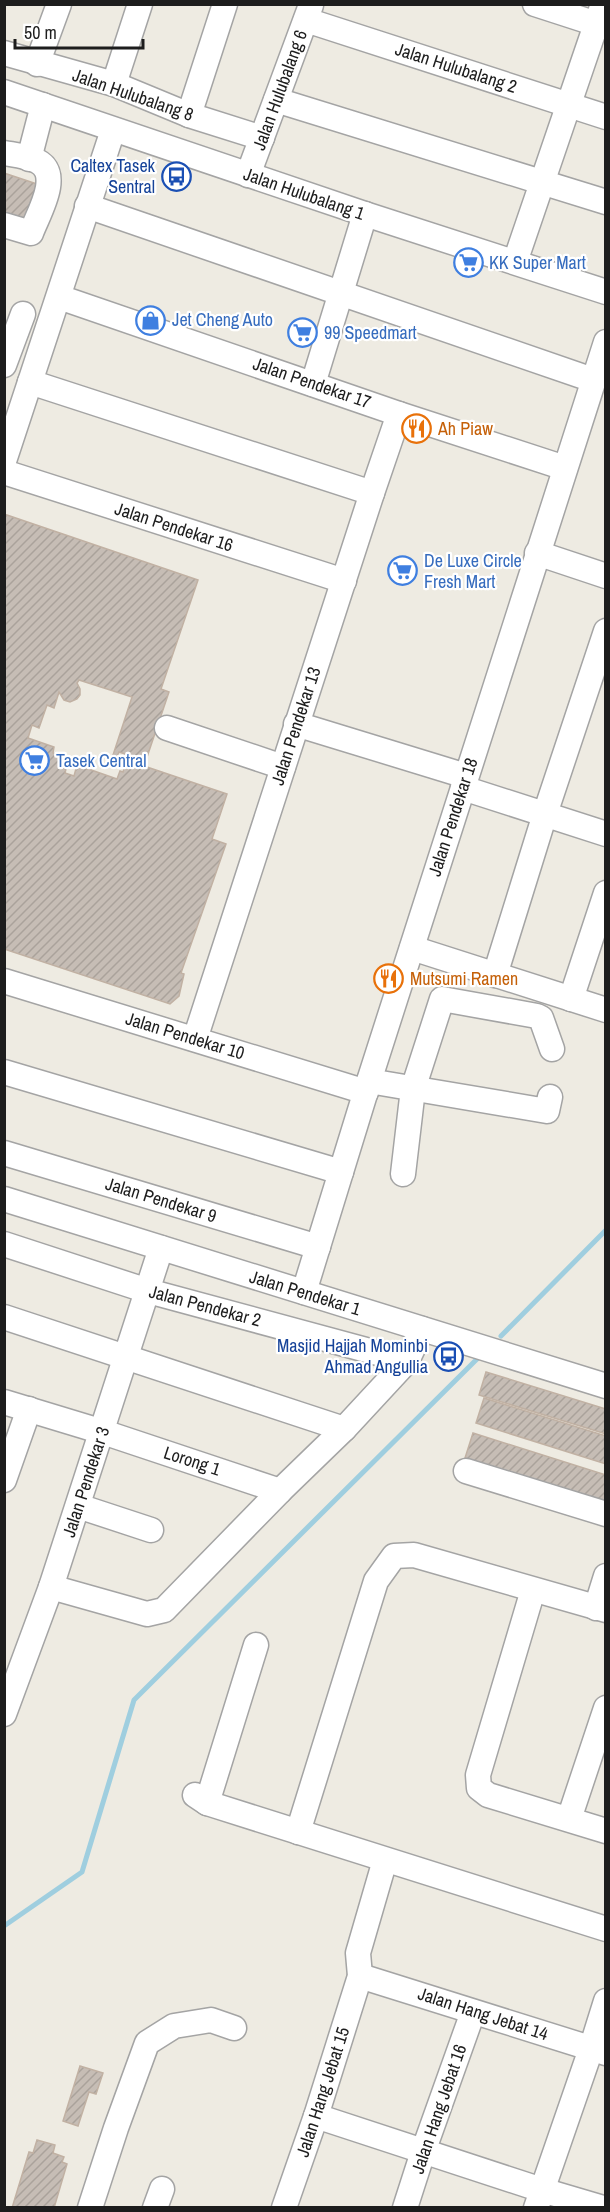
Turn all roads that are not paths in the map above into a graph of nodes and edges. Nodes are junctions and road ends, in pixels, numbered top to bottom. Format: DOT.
graph roads {
  1 [pos="59,4"];
  2 [pos="140,4"];
  3 [pos="225,4"];
  4 [pos="535,4"];
  5 [pos="308,12"];
  6 [pos="602,19"];
  7 [pos="4,53"];
  8 [pos="37,64"];
  9 [pos="114,84"];
  10 [pos="4,92"];
  11 [pos="276,100"];
  12 [pos="43,105"];
  13 [pos="569,105"];
  14 [pos="189,115"];
  15 [pos="606,117"];
  16 [pos="113,129"];
  17 [pos="262,138"];
  18 [pos="4,153"];
  19 [pos="29,159"];
  20 [pos="248,175"];
  21 [pos="541,182"];
  22 [pos="606,202"];
  23 [pos="87,206"];
  24 [pos="364,214"];
  25 [pos="4,225"];
  26 [pos="515,262"];
  27 [pos="606,292"];
  28 [pos="339,293"];
  29 [pos="59,297"];
  30 [pos="12,322"];
  31 [pos="51,324"];
  32 [pos="606,342"];
  33 [pos="4,365"];
  34 [pos="593,380"];
  35 [pos="30,382"];
  36 [pos="313,384"];
  37 [pos="399,414"];
  38 [pos="4,461"];
  39 [pos="565,468"];
  40 [pos="4,472"];
  41 [pos="372,493"];
  42 [pos="537,554"];
  43 [pos="606,576"];
  44 [pos="344,581"];
  45 [pos="606,632"];
  46 [pos="296,724"];
  47 [pos="167,728"];
  48 [pos="283,767"];
  49 [pos="464,782"];
  50 [pos="545,814"];
  51 [pos="606,834"];
  52 [pos="606,893"];
  53 [pos="412,948"];
  54 [pos="495,975"];
  55 [pos="4,981"];
  56 [pos="571,999"];
  57 [pos="606,1011"];
  58 [pos="195,1039"];
  59 [pos="552,1048"];
  60 [pos="4,1072"];
  61 [pos="368,1087"];
  62 [pos="413,1089"];
  63 [pos="550,1097"];
  64 [pos="4,1153"];
  65 [pos="341,1172"];
  66 [pos="403,1174"];
  67 [pos="4,1199"];
  68 [pos="4,1244"];
  69 [pos="318,1247"];
  70 [pos="161,1248"];
  71 [pos="148,1291"];
  72 [pos="304,1292"];
  73 [pos="4,1317"];
  74 [pos="422,1329"];
  75 [pos="126,1357"];
  76 [pos="407,1361"];
  77 [pos="606,1386"];
  78 [pos="4,1402"];
  79 [pos="29,1409"];
  80 [pos="344,1429"];
  81 [pos="103,1432"];
  82 [pos="466,1470"];
  83 [pos="4,1480"];
  84 [pos="280,1491"];
  85 [pos="78,1506"];
  86 [pos="606,1514"];
  87 [pos="151,1530"];
  88 [pos="606,1576"];
  89 [pos="51,1587"];
  90 [pos="533,1590"];
  91 [pos="601,1609"];
  92 [pos="256,1645"];
  93 [pos="13,1665"];
  94 [pos="606,1708"];
  95 [pos="4,1714"];
  96 [pos="569,1819"];
  97 [pos="606,1831"];
  98 [pos="298,1832"];
  99 [pos="385,1860"];
  100 [pos="606,1929"];
  101 [pos="360,1976"];
  102 [pos="606,2001"];
  103 [pos="473,2012"];
  104 [pos="234,2028"];
  105 [pos="598,2051"];
  106 [pos="316,2116"];
  107 [pos="423,2152"];
  108 [pos="539,2199"];
  109 [pos="90,2208"];
  110 [pos="284,2208"];
  111 [pos="405,2208"];
  112 [pos="603,2208"];
  1 -- 8 [label="street"];
  2 -- 9 [label="street"];
  3 -- 14 [label="street"];
  4 -- 6 [label="street"];
  5 -- 11 [label="street, Jalan Hulubalang 6"];
  5 -- 13 [label="street, Jalan Hulubalang 2"];
  6 -- 13 [label="street"];
  7 -- 8 [label="street, Jalan Hulubalang 8"];
  8 -- 9 [label="street, Jalan Hulubalang 8"];
  9 -- 14 [label="street, Jalan Hulubalang 8"];
  10 -- 12 [label="street, Jalan Hulubalang 1"];
  11 -- 17 [label="street, Jalan Hulubalang 6"];
  11 -- 21 [label="street"];
  12 -- 16 [label="street, Jalan Hulubalang 1"];
  12 -- 19 [label="street"];
  13 -- 15 [label="street, Jalan Hulubalang 2"];
  13 -- 21 [label="street"];
  14 -- 17 [label="street, Jalan Hulubalang 8"];
  16 -- 20 [label="street, Jalan Hulubalang 1"];
  16 -- 23 [label="street"];
  17 -- 20 [label="street, Jalan Hulubalang 6"];
  18 -- 19 [label="street"];
  19 -- 25 [label="street"];
  20 -- 24 [label="street, Jalan Hulubalang 1"];
  21 -- 22 [label="street"];
  21 -- 26 [label="street"];
  23 -- 28 [label="street"];
  23 -- 29 [label="street"];
  24 -- 26 [label="street, Jalan Hulubalang 1"];
  24 -- 28 [label="street"];
  26 -- 27 [label="street, Jalan Hulubalang 1"];
  28 -- 34 [label="street"];
  28 -- 36 [label="street"];
  29 -- 31 [label="street"];
  29 -- 36 [label="street, Jalan Pendekar 17"];
  30 -- 31 [label="street"];
  30 -- 33 [label="street"];
  31 -- 35 [label="street"];
  32 -- 34 [label="street, Jalan Pendekar 18"];
  34 -- 39 [label="street, Jalan Pendekar 18"];
  35 -- 38 [label="street"];
  35 -- 41 [label="street"];
  36 -- 37 [label="street, Jalan Pendekar 17"];
  37 -- 39 [label="street, Jalan Pendekar 17"];
  37 -- 41 [label="street, Jalan Pendekar 13"];
  39 -- 42 [label="street, Jalan Pendekar 18"];
  40 -- 44 [label="street, Jalan Pendekar 16"];
  41 -- 44 [label="street, Jalan Pendekar 13"];
  42 -- 43 [label="street"];
  42 -- 49 [label="street, Jalan Pendekar 18"];
  44 -- 46 [label="street, Jalan Pendekar 13"];
  45 -- 50 [label="street"];
  46 -- 48 [label="street, Jalan Pendekar 13"];
  46 -- 49 [label="street"];
  47 -- 48 [label="street"];
  48 -- 58 [label="street, Jalan Pendekar 13"];
  49 -- 50 [label="street"];
  49 -- 53 [label="street, Jalan Pendekar 18"];
  50 -- 51 [label="street"];
  50 -- 54 [label="street"];
  52 -- 56 [label="street"];
  53 -- 54 [label="street"];
  53 -- 61 [label="street, Jalan Pendekar 18"];
  54 -- 56 [label="street"];
  55 -- 58 [label="street, Jalan Pendekar 10"];
  56 -- 57 [label="street"];
  58 -- 61 [label="street, Jalan Pendekar 10"];
  59 -- 62 [label="street"];
  60 -- 65 [label="street"];
  61 -- 62 [label="street, Jalan Pendekar 10"];
  61 -- 65 [label="street, Jalan Pendekar 18"];
  62 -- 63 [label="street, Jalan Pendekar 10"];
  62 -- 66 [label="street"];
  64 -- 69 [label="street, Jalan Pendekar 9"];
  65 -- 69 [label="street, Jalan Pendekar 18"];
  67 -- 70 [label="street, Jalan Pendekar 1"];
  68 -- 71 [label="street, Jalan Pendekar 2"];
  69 -- 72 [label="street, Jalan Pendekar 18"];
  70 -- 71 [label="street, Jalan Pendekar 3"];
  70 -- 72 [label="street, Jalan Pendekar 1"];
  71 -- 75 [label="street, Jalan Pendekar 3"];
  71 -- 76 [label="street, Jalan Pendekar 2"];
  72 -- 74 [label="street, Jalan Pendekar 1"];
  73 -- 75 [label="street"];
  74 -- 76 [label="street"];
  74 -- 77 [label="street, Jalan Pendekar 1"];
  75 -- 80 [label="street"];
  75 -- 81 [label="street, Jalan Pendekar 3"];
  76 -- 80 [label="street"];
  78 -- 79 [label="street, Lorong 1"];
  79 -- 81 [label="street, Lorong 1"];
  79 -- 83 [label="street"];
  80 -- 84 [label="street"];
  81 -- 84 [label="street, Lorong 1"];
  81 -- 85 [label="street, Jalan Pendekar 3"];
  82 -- 86 [label="street"];
  84 -- 89 [label="street"];
  85 -- 87 [label="street"];
  85 -- 89 [label="street, Jalan Pendekar 3"];
  88 -- 91 [label="street"];
  89 -- 93 [label="street, Jalan Pendekar 3"];
  90 -- 91 [label="street"];
  90 -- 96 [label="street"];
  90 -- 98 [label="street"];
  92 -- 98 [label="street"];
  93 -- 95 [label="street, Jalan Pendekar 3"];
  94 -- 96 [label="street"];
  96 -- 97 [label="street"];
  98 -- 99 [label="street"];
  99 -- 100 [label="street"];
  99 -- 101 [label="street, Jalan Hang Jebat 15"];
  101 -- 103 [label="street, Jalan Hang Jebat 14"];
  101 -- 106 [label="street, Jalan Hang Jebat 15"];
  102 -- 105 [label="street"];
  103 -- 105 [label="street, Jalan Hang Jebat 14"];
  103 -- 107 [label="street, Jalan Hang Jebat 16"];
  104 -- 109 [label="street"];
  105 -- 108 [label="street"];
  106 -- 107 [label="street"];
  106 -- 110 [label="street, Jalan Hang Jebat 15"];
  107 -- 108 [label="street"];
  107 -- 111 [label="street, Jalan Hang Jebat 16"];
  108 -- 112 [label="street"];
}
